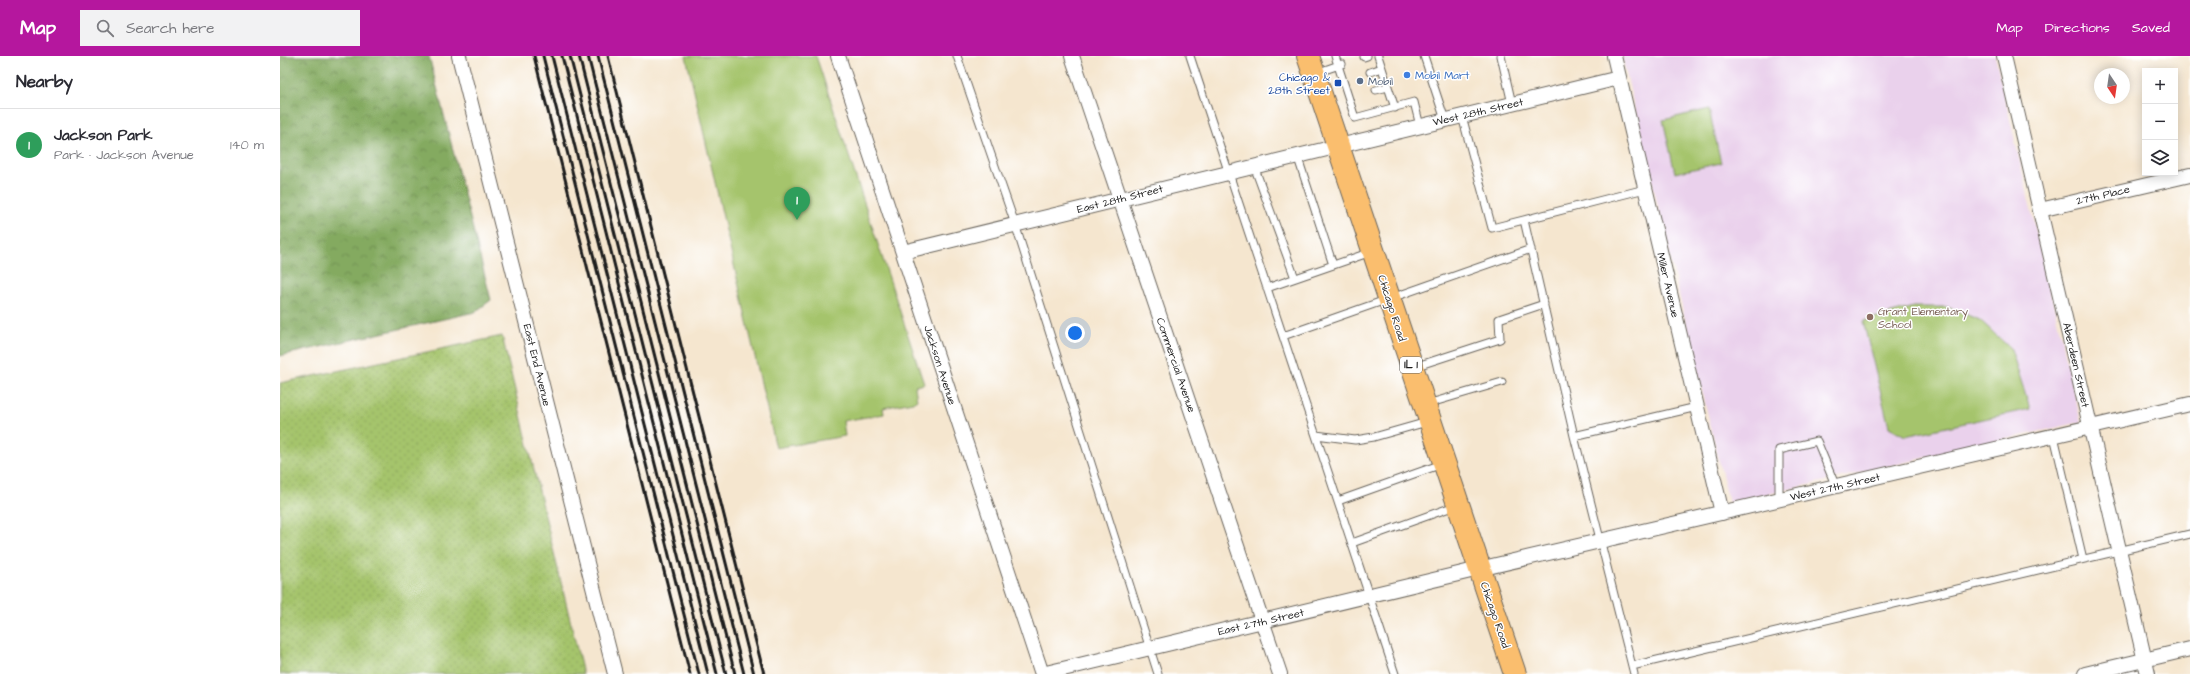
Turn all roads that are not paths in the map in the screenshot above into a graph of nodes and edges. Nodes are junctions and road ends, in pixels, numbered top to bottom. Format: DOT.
graph roads {
  1 [pos="459,56"];
  2 [pos="838,56"];
  3 [pos="957,56"];
  4 [pos="1072,56"];
  5 [pos="1190,56"];
  6 [pos="1335,56"];
  7 [pos="1378,56"];
  8 [pos="1424,56"];
  9 [pos="1501,56"];
  10 [pos="1614,56"];
  11 [pos="2004,56"];
  12 [pos="1311,65"];
  13 [pos="1340,65"];
  14 [pos="1382,68"];
  15 [pos="1370,72"];
  16 [pos="1619,78"];
  17 [pos="1388,87"];
  18 [pos="1376,90"];
  19 [pos="1512,104"];
  20 [pos="1395,108"];
  21 [pos="1462,116"];
  22 [pos="1445,120"];
  23 [pos="1420,126"];
  24 [pos="1338,146"];
  25 [pos="1297,155"];
  26 [pos="1254,166"];
  27 [pos="1229,172"];
  28 [pos="2190,175"];
  29 [pos="1645,189"];
  30 [pos="1119,199"];
  31 [pos="2040,210"];
  32 [pos="1524,220"];
  33 [pos="1015,224"];
  34 [pos="1531,249"];
  35 [pos="1373,251"];
  36 [pos="903,252"];
  37 [pos="1333,265"];
  38 [pos="1295,278"];
  39 [pos="1267,288"];
  40 [pos="1389,298"];
  41 [pos="1544,304"];
  42 [pos="1283,336"];
  43 [pos="1412,368"];
  44 [pos="1502,382"];
  45 [pos="2190,404"];
  46 [pos="1697,407"];
  47 [pos="1427,413"];
  48 [pos="2091,428"];
  49 [pos="1316,435"];
  50 [pos="1574,436"];
  51 [pos="2054,436"];
  52 [pos="1444,464"];
  53 [pos="1836,487"];
  54 [pos="1779,500"];
  55 [pos="1338,502"];
  56 [pos="1458,506"];
  57 [pos="1722,513"];
  58 [pos="2190,534"];
  59 [pos="1601,541"];
  60 [pos="1352,542"];
  61 [pos="2119,551"];
  62 [pos="2083,559"];
  63 [pos="1479,569"];
  64 [pos="1370,596"];
  65 [pos="1264,622"];
  66 [pos="1150,649"];
  67 [pos="2190,649"];
  68 [pos="2145,660"];
  69 [pos="1632,666"];
  70 [pos="615,674"];
  71 [pos="1042,674"];
  72 [pos="1158,674"];
  73 [pos="1280,674"];
  74 [pos="1395,674"];
  75 [pos="1515,674"];
  76 [pos="1634,674"];
  77 [pos="2085,674"];
  78 [pos="2148,674"];
  1 -- 70 [label="street, East End Avenue"];
  2 -- 36 [label="street, Jackson Avenue"];
  3 -- 33 [label="lane"];
  4 -- 30 [label="street, Commercial Avenue"];
  5 -- 27 [label="lane"];
  6 -- 13 [label="lane"];
  7 -- 14 [label="lane"];
  8 -- 22 [label="lane"];
  9 -- 19 [label="lane"];
  10 -- 16 [label="street, Miller Avenue"];
  11 -- 31 [label="street, Aberdeen Street"];
  12 -- 13 [label="lane"];
  12 -- 24 [label="main road, Chicago Road / IL 1"];
  13 -- 20 [label="lane"];
  14 -- 15 [label="lane"];
  14 -- 17 [label="lane"];
  16 -- 19 [label="street, West 28th Street"];
  16 -- 29 [label="street, Miller Avenue"];
  17 -- 18 [label="lane"];
  17 -- 20 [label="lane"];
  19 -- 21 [label="street, West 28th Street"];
  20 -- 23 [label="lane"];
  21 -- 22 [label="street, West 28th Street"];
  21 -- 32 [label="lane"];
  22 -- 23 [label="street, West 28th Street"];
  23 -- 24 [label="street, West 28th Street"];
  24 -- 25 [label="street, East 28th Street"];
  24 -- 35 [label="main road, Chicago Road / IL 1"];
  25 -- 26 [label="street, East 28th Street"];
  25 -- 37 [label="lane"];
  26 -- 27 [label="street, East 28th Street"];
  26 -- 38 [label="lane"];
  27 -- 30 [label="street, East 28th Street"];
  27 -- 39 [label="lane"];
  28 -- 31 [label="street, 27th Place"];
  29 -- 32 [label="lane"];
  29 -- 46 [label="street, Miller Avenue"];
  30 -- 33 [label="street, East 28th Street"];
  30 -- 65 [label="street, Commercial Avenue"];
  31 -- 48 [label="street, Aberdeen Street"];
  32 -- 34 [label="lane"];
  33 -- 36 [label="street, East 28th Street"];
  33 -- 66 [label="lane"];
  34 -- 40 [label="lane"];
  34 -- 41 [label="lane"];
  35 -- 37 [label="lane"];
  35 -- 40 [label="main road, Chicago Road / IL 1"];
  36 -- 71 [label="street, Jackson Avenue"];
  37 -- 38 [label="lane"];
  38 -- 39 [label="lane"];
  39 -- 42 [label="lane"];
  40 -- 42 [label="lane"];
  40 -- 43 [label="main road, Chicago Road / IL 1"];
  41 -- 43 [label="lane"];
  41 -- 50 [label="lane"];
  42 -- 49 [label="lane"];
  43 -- 47 [label="main road, Chicago Road / IL 1"];
  44 -- 47 [label="lane"];
  45 -- 48 [label="street, West 27th Street"];
  46 -- 50 [label="lane"];
  46 -- 57 [label="street, Miller Avenue"];
  47 -- 49 [label="lane"];
  47 -- 52 [label="main road, Chicago Road / IL 1"];
  48 -- 51 [label="street, West 27th Street"];
  48 -- 61 [label="street, Aberdeen Street"];
  49 -- 55 [label="lane"];
  50 -- 59 [label="lane"];
  51 -- 53 [label="street, West 27th Street"];
  51 -- 62 [label="lane"];
  52 -- 55 [label="lane"];
  52 -- 56 [label="main road, Chicago Road / IL 1"];
  53 -- 54 [label="street, West 27th Street"];
  53 -- 54 [label="lane"];
  54 -- 57 [label="street, West 27th Street"];
  55 -- 60 [label="lane"];
  56 -- 60 [label="lane"];
  56 -- 63 [label="main road, Chicago Road / IL 1"];
  57 -- 59 [label="street, West 27th Street"];
  58 -- 61 [label="lane"];
  59 -- 63 [label="street, West 27th Street"];
  59 -- 69 [label="lane"];
  60 -- 64 [label="lane"];
  61 -- 62 [label="lane"];
  61 -- 68 [label="street, Aberdeen Street"];
  62 -- 69 [label="lane"];
  63 -- 64 [label="street, East 27th Street"];
  63 -- 75 [label="main road, Chicago Road / IL 1"];
  64 -- 65 [label="street, East 27th Street"];
  64 -- 74 [label="lane"];
  65 -- 66 [label="street, East 27th Street"];
  65 -- 73 [label="street, Commercial Avenue"];
  66 -- 71 [label="street, East 27th Street"];
  66 -- 72 [label="lane"];
  67 -- 68 [label="street"];
  68 -- 77 [label="street"];
  68 -- 78 [label="street, Aberdeen Street"];
  69 -- 76 [label="lane"];
}
